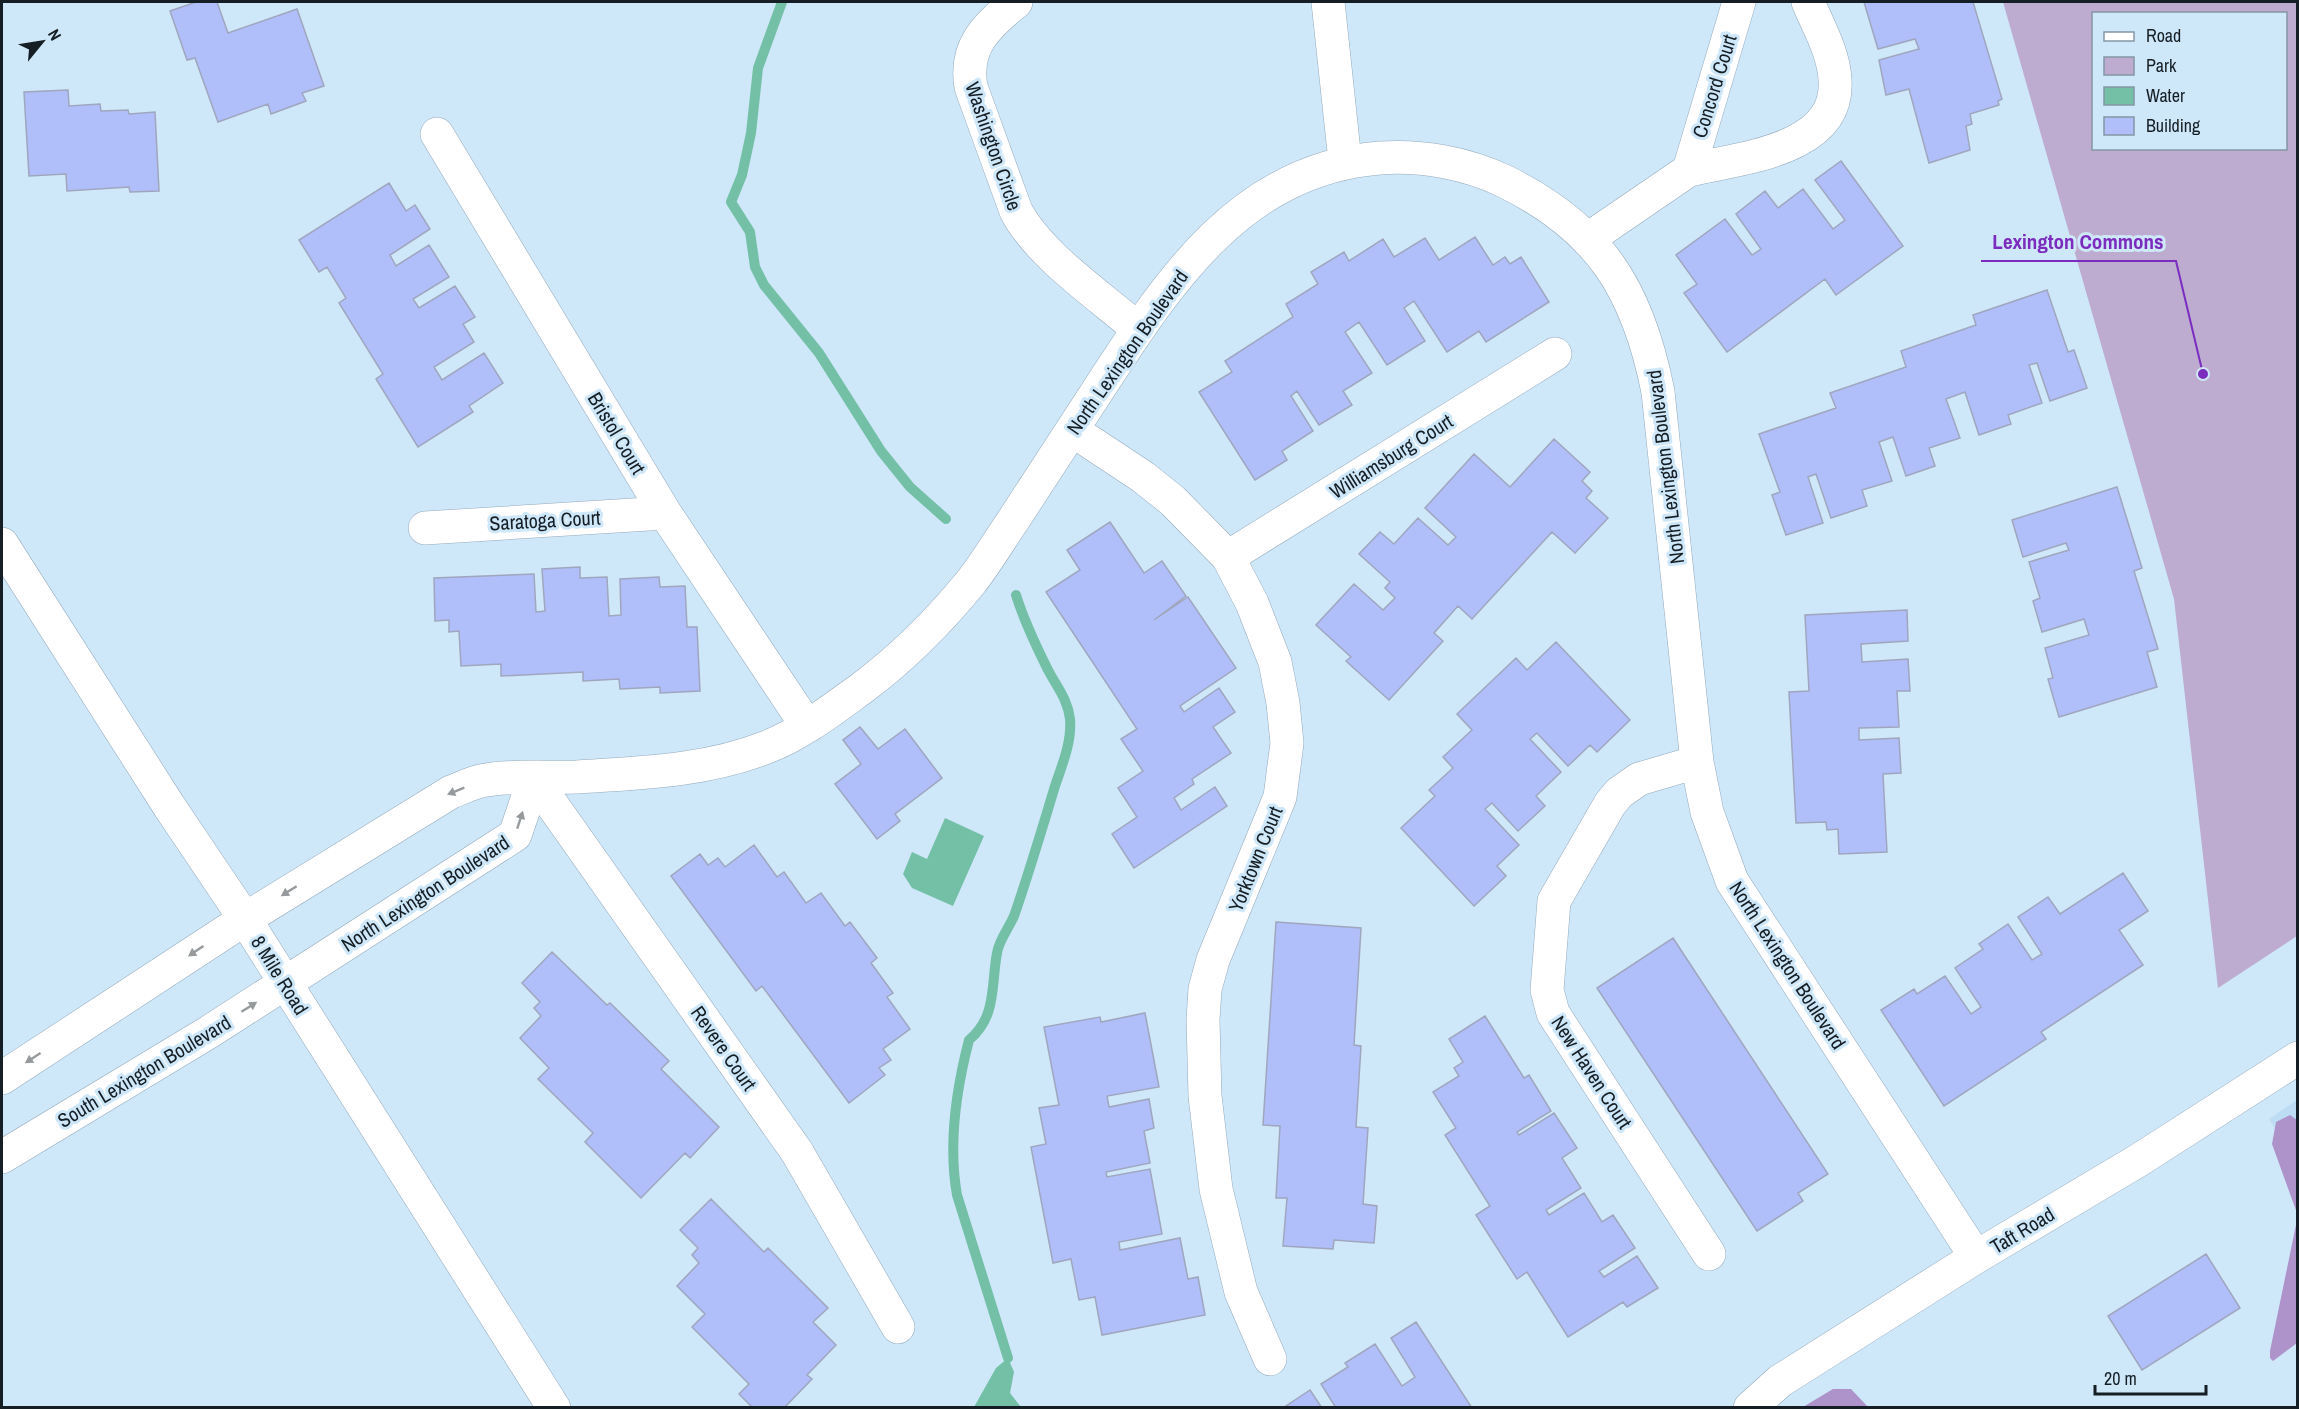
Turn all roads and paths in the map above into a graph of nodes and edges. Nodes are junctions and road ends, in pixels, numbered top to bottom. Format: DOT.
graph roads {
  1 [pos="1016,2"];
  2 [pos="1328,2"];
  3 [pos="1739,2"];
  4 [pos="1808,2"];
  5 [pos="437,134"];
  6 [pos="1345,161"];
  7 [pos="1689,170"];
  8 [pos="1588,239"];
  9 [pos="1138,329"];
  10 [pos="1555,354"];
  11 [pos="1072,430"];
  12 [pos="665,513"];
  13 [pos="425,528"];
  14 [pos="2,544"];
  15 [pos="1228,557"];
  16 [pos="807,726"];
  17 [pos="1697,762"];
  18 [pos="534,779"];
  19 [pos="244,919"];
  20 [pos="285,984"];
  21 [pos="2296,1061"];
  22 [pos="2,1078"];
  23 [pos="2,1157"];
  24 [pos="1709,1254"];
  25 [pos="1976,1257"];
  26 [pos="898,1327"];
  27 [pos="1270,1359"];
  28 [pos="554,1407"];
  29 [pos="1750,1407"];
  1 -- 9 [label="street, Washington Circle"];
  2 -- 6 [label="street"];
  3 -- 7 [label="street, Concord Court"];
  4 -- 7 [label="street, Concord Court"];
  5 -- 12 [label="street, Bristol Court"];
  6 -- 8 [label="street, North Lexington Boulevard"];
  6 -- 9 [label="street, North Lexington Boulevard"];
  7 -- 8 [label="street, Concord Court"];
  8 -- 17 [label="street, North Lexington Boulevard"];
  9 -- 11 [label="street, North Lexington Boulevard"];
  10 -- 15 [label="street, Williamsburg Court"];
  11 -- 15 [label="street, Yorktown Court"];
  11 -- 16 [label="street, North Lexington Boulevard"];
  12 -- 13 [label="street, Saratoga Court"];
  12 -- 16 [label="street, Bristol Court"];
  14 -- 19 [label="street, 8 Mile Road"];
  15 -- 27 [label="street, Yorktown Court"];
  16 -- 18 [label="street, North Lexington Boulevard"];
  17 -- 24 [label="street, New Haven Court"];
  17 -- 25 [label="street, North Lexington Boulevard"];
  18 -- 19 [label="street, North Lexington Boulevard, one-way"];
  20 -- 18 [label="street, North Lexington Boulevard, one-way"];
  18 -- 26 [label="street, Revere Court"];
  19 -- 20 [label="street, 8 Mile Road"];
  19 -- 22 [label="street, one-way"];
  23 -- 20 [label="street, South Lexington Boulevard, one-way"];
  20 -- 28 [label="street, 8 Mile Road"];
  21 -- 25 [label="street, Taft Road"];
  25 -- 29 [label="street, Taft Road"];
}
